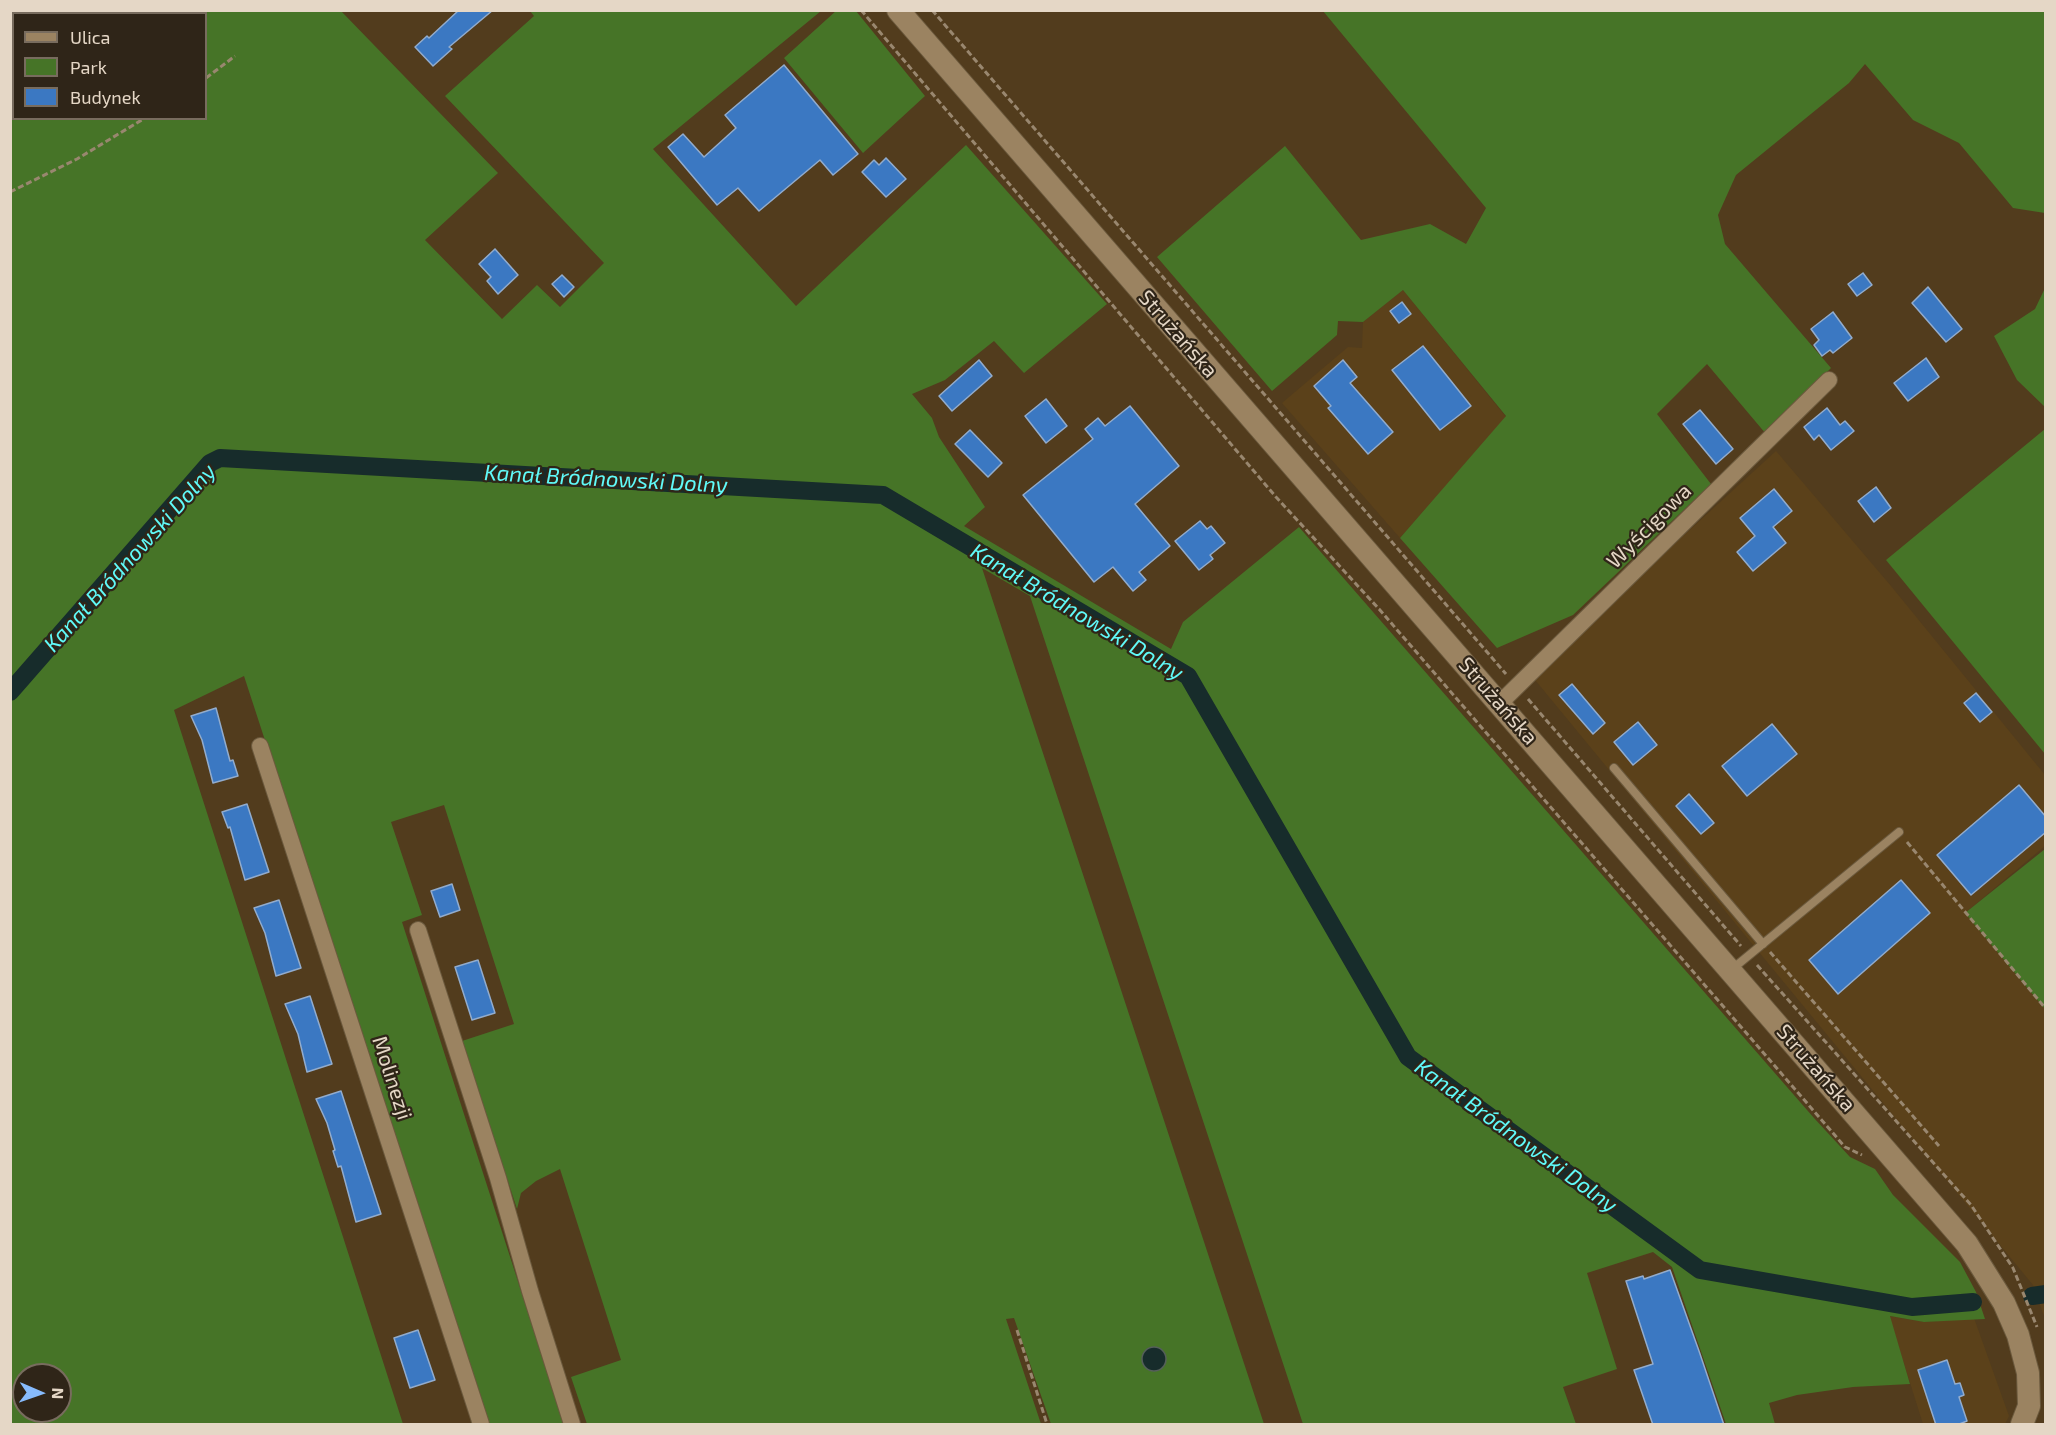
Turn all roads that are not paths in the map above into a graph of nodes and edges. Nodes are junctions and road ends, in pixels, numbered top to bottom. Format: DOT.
graph roads {
  1 [pos="897,10"];
  2 [pos="1829,380"];
  3 [pos="1500,704"];
  4 [pos="260,746"];
  5 [pos="1614,768"];
  6 [pos="1899,832"];
  7 [pos="418,930"];
  8 [pos="1763,944"];
  9 [pos="1731,970"];
  10 [pos="481,1425"];
  11 [pos="572,1425"];
  12 [pos="2022,1425"];
  1 -- 3 [label="main road, Strużańska"];
  2 -- 3 [label="street, Wyścigowa"];
  3 -- 9 [label="main road, Strużańska"];
  4 -- 10 [label="street, Molinezji"];
  5 -- 8 [label="lane"];
  6 -- 8 [label="lane"];
  7 -- 11 [label="street"];
  8 -- 9 [label="lane"];
  9 -- 12 [label="main road, Strużańska"];
}
